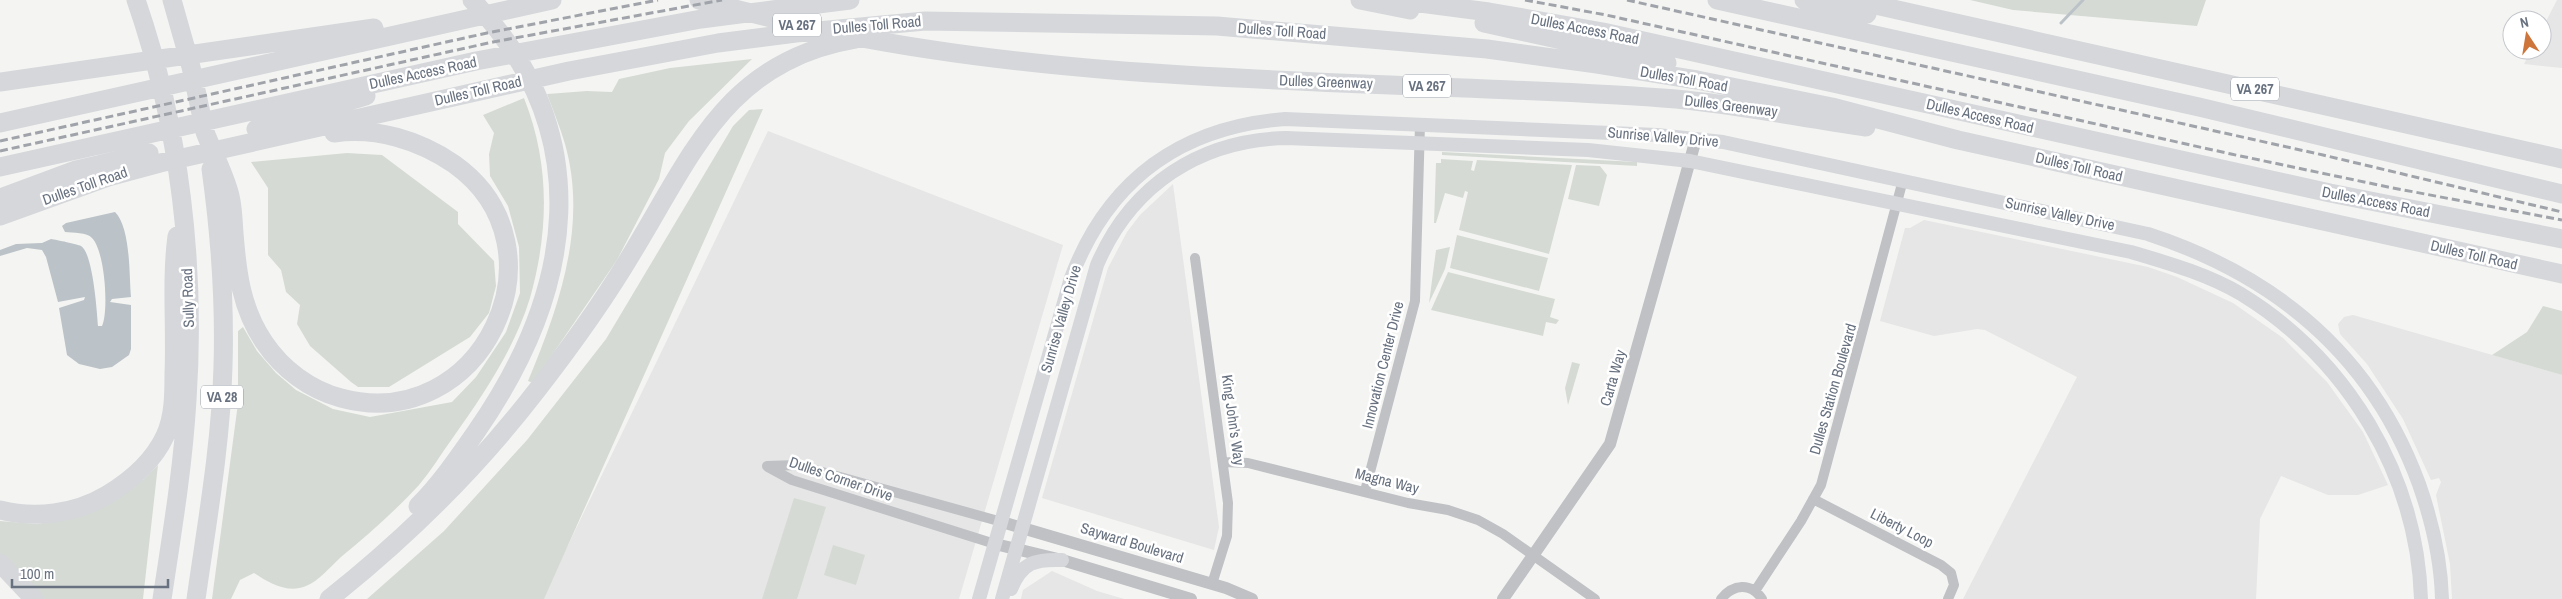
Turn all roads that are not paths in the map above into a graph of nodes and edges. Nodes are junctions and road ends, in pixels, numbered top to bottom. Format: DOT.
graph roads {
  1 [pos="136,0"];
  2 [pos="472,0"];
  3 [pos="552,0"];
  4 [pos="699,0"];
  5 [pos="850,0"];
  6 [pos="1360,0"];
  7 [pos="1397,0"];
  8 [pos="1717,0"];
  9 [pos="1804,0"];
  10 [pos="1853,0"];
  11 [pos="174,6"];
  12 [pos="502,11"];
  13 [pos="1948,21"];
  14 [pos="985,23"];
  15 [pos="553,46"];
  16 [pos="0,82"];
  17 [pos="1832,107"];
  18 [pos="0,123"];
  19 [pos="1420,124"];
  20 [pos="1696,139"];
  21 [pos="1958,140"];
  22 [pos="1420,143"];
  23 [pos="224,149"];
  24 [pos="2562,159"];
  25 [pos="1690,161"];
  26 [pos="0,167"];
  27 [pos="1903,180"];
  28 [pos="221,192"];
  29 [pos="2562,194"];
  30 [pos="52,197"];
  31 [pos="0,198"];
  32 [pos="181,200"];
  33 [pos="1897,204"];
  34 [pos="0,216"];
  35 [pos="0,225"];
  36 [pos="2562,239"];
  37 [pos="2484,257"];
  38 [pos="1196,258"];
  39 [pos="2562,274"];
  40 [pos="2562,280"];
  41 [pos="1223,462"];
  42 [pos="1365,491"];
  43 [pos="1813,499"];
  44 [pos="0,510"];
  45 [pos="1002,522"];
  46 [pos="1023,527"];
  47 [pos="995,544"];
  48 [pos="1017,548"];
  49 [pos="1534,557"];
  50 [pos="1062,560"];
  51 [pos="0,563"];
  52 [pos="1212,584"];
  53 [pos="1755,591"];
  54 [pos="34,599"];
  55 [pos="162,599"];
  56 [pos="196,599"];
  57 [pos="327,599"];
  58 [pos="979,599"];
  59 [pos="1002,599"];
  60 [pos="1006,599"];
  61 [pos="1191,599"];
  62 [pos="1252,599"];
  63 [pos="1504,599"];
  64 [pos="1595,599"];
  65 [pos="1721,599"];
  66 [pos="1762,599"];
  67 [pos="1948,599"];
  68 [pos="2421,599"];
  69 [pos="2442,599"];
  1 -- 32 [label="highway, Sully Road / VA 28"];
  2 -- 57 [label="highway"];
  3 -- 12 [label="highway"];
  4 -- 21 [label="highway, Dulles Greenway / VA 267"];
  5 -- 15 [label="highway, Dulles Access Road"];
  6 -- 17 [label="highway"];
  7 -- 36 [label="highway, Dulles Access Road"];
  8 -- 29 [label="highway"];
  9 -- 13 [label="highway"];
  10 -- 13 [label="highway, VA 267"];
  11 -- 28 [label="highway"];
  12 -- 16 [label="highway"];
  12 -- 18 [label="highway"];
  13 -- 24 [label="highway, VA 267"];
  14 -- 17 [label="highway, Dulles Toll Road"];
  14 -- 23 [label="highway, Dulles Toll Road"];
  14 -- 57 [label="highway"];
  15 -- 26 [label="highway, Dulles Access Road"];
  15 -- 31 [label="highway"];
  17 -- 21 [label="highway, Dulles Toll Road"];
  19 -- 20 [label="main road, Sunrise Valley Drive"];
  19 -- 22 [label="street, Innovation Center Drive"];
  19 -- 45 [label="main road, Sunrise Valley Drive"];
  20 -- 25 [label="street, Carta Way"];
  20 -- 27 [label="main road, Sunrise Valley Drive"];
  21 -- 37 [label="highway, Dulles Toll Road / VA 267"];
  22 -- 25 [label="main road, Sunrise Valley Drive"];
  22 -- 42 [label="street, Innovation Center Drive"];
  22 -- 46 [label="main road, Sunrise Valley Drive"];
  23 -- 28 [label="highway"];
  23 -- 30 [label="highway, Dulles Toll Road"];
  25 -- 33 [label="main road, Sunrise Valley Drive"];
  25 -- 49 [label="street, Carta Way"];
  27 -- 33 [label="street, Dulles Station Boulevard"];
  27 -- 69 [label="main road, Sunrise Valley Drive"];
  28 -- 56 [label="highway, VA 28"];
  30 -- 34 [label="highway, Dulles Toll Road"];
  30 -- 35 [label="highway"];
  32 -- 44 [label="highway"];
  32 -- 55 [label="highway, Sully Road / VA 28"];
  33 -- 43 [label="street, Dulles Station Boulevard"];
  33 -- 68 [label="main road, Sunrise Valley Drive"];
  37 -- 39 [label="highway, Dulles Toll Road / VA 267"];
  37 -- 40 [label="highway"];
  38 -- 41 [label="street, King John's Way"];
  41 -- 42 [label="street, Magna Way"];
  41 -- 52 [label="street, King John's Way"];
  42 -- 49 [label="street, Magna Way"];
  43 -- 53 [label="street, Dulles Station Boulevard"];
  43 -- 67 [label="street, Liberty Loop"];
  45 -- 46 [label="street, Sayward Boulevard"];
  45 -- 47 [label="main road, Sunrise Valley Drive"];
  45 -- 47 [label="street, Dulles Corner Drive"];
  46 -- 48 [label="main road, Sunrise Valley Drive"];
  46 -- 52 [label="street, Sayward Boulevard"];
  47 -- 48 [label="street"];
  47 -- 58 [label="main road, Sunrise Valley Drive"];
  48 -- 50 [label="street"];
  48 -- 59 [label="main road, Sunrise Valley Drive"];
  49 -- 63 [label="street, Carta Way"];
  49 -- 64 [label="street, Magna Way"];
  50 -- 60 [label="main road"];
  50 -- 61 [label="street"];
  51 -- 54 [label="highway"];
  52 -- 62 [label="street, Sayward Boulevard"];
  53 -- 65 [label="street"];
  53 -- 66 [label="street"];
}
